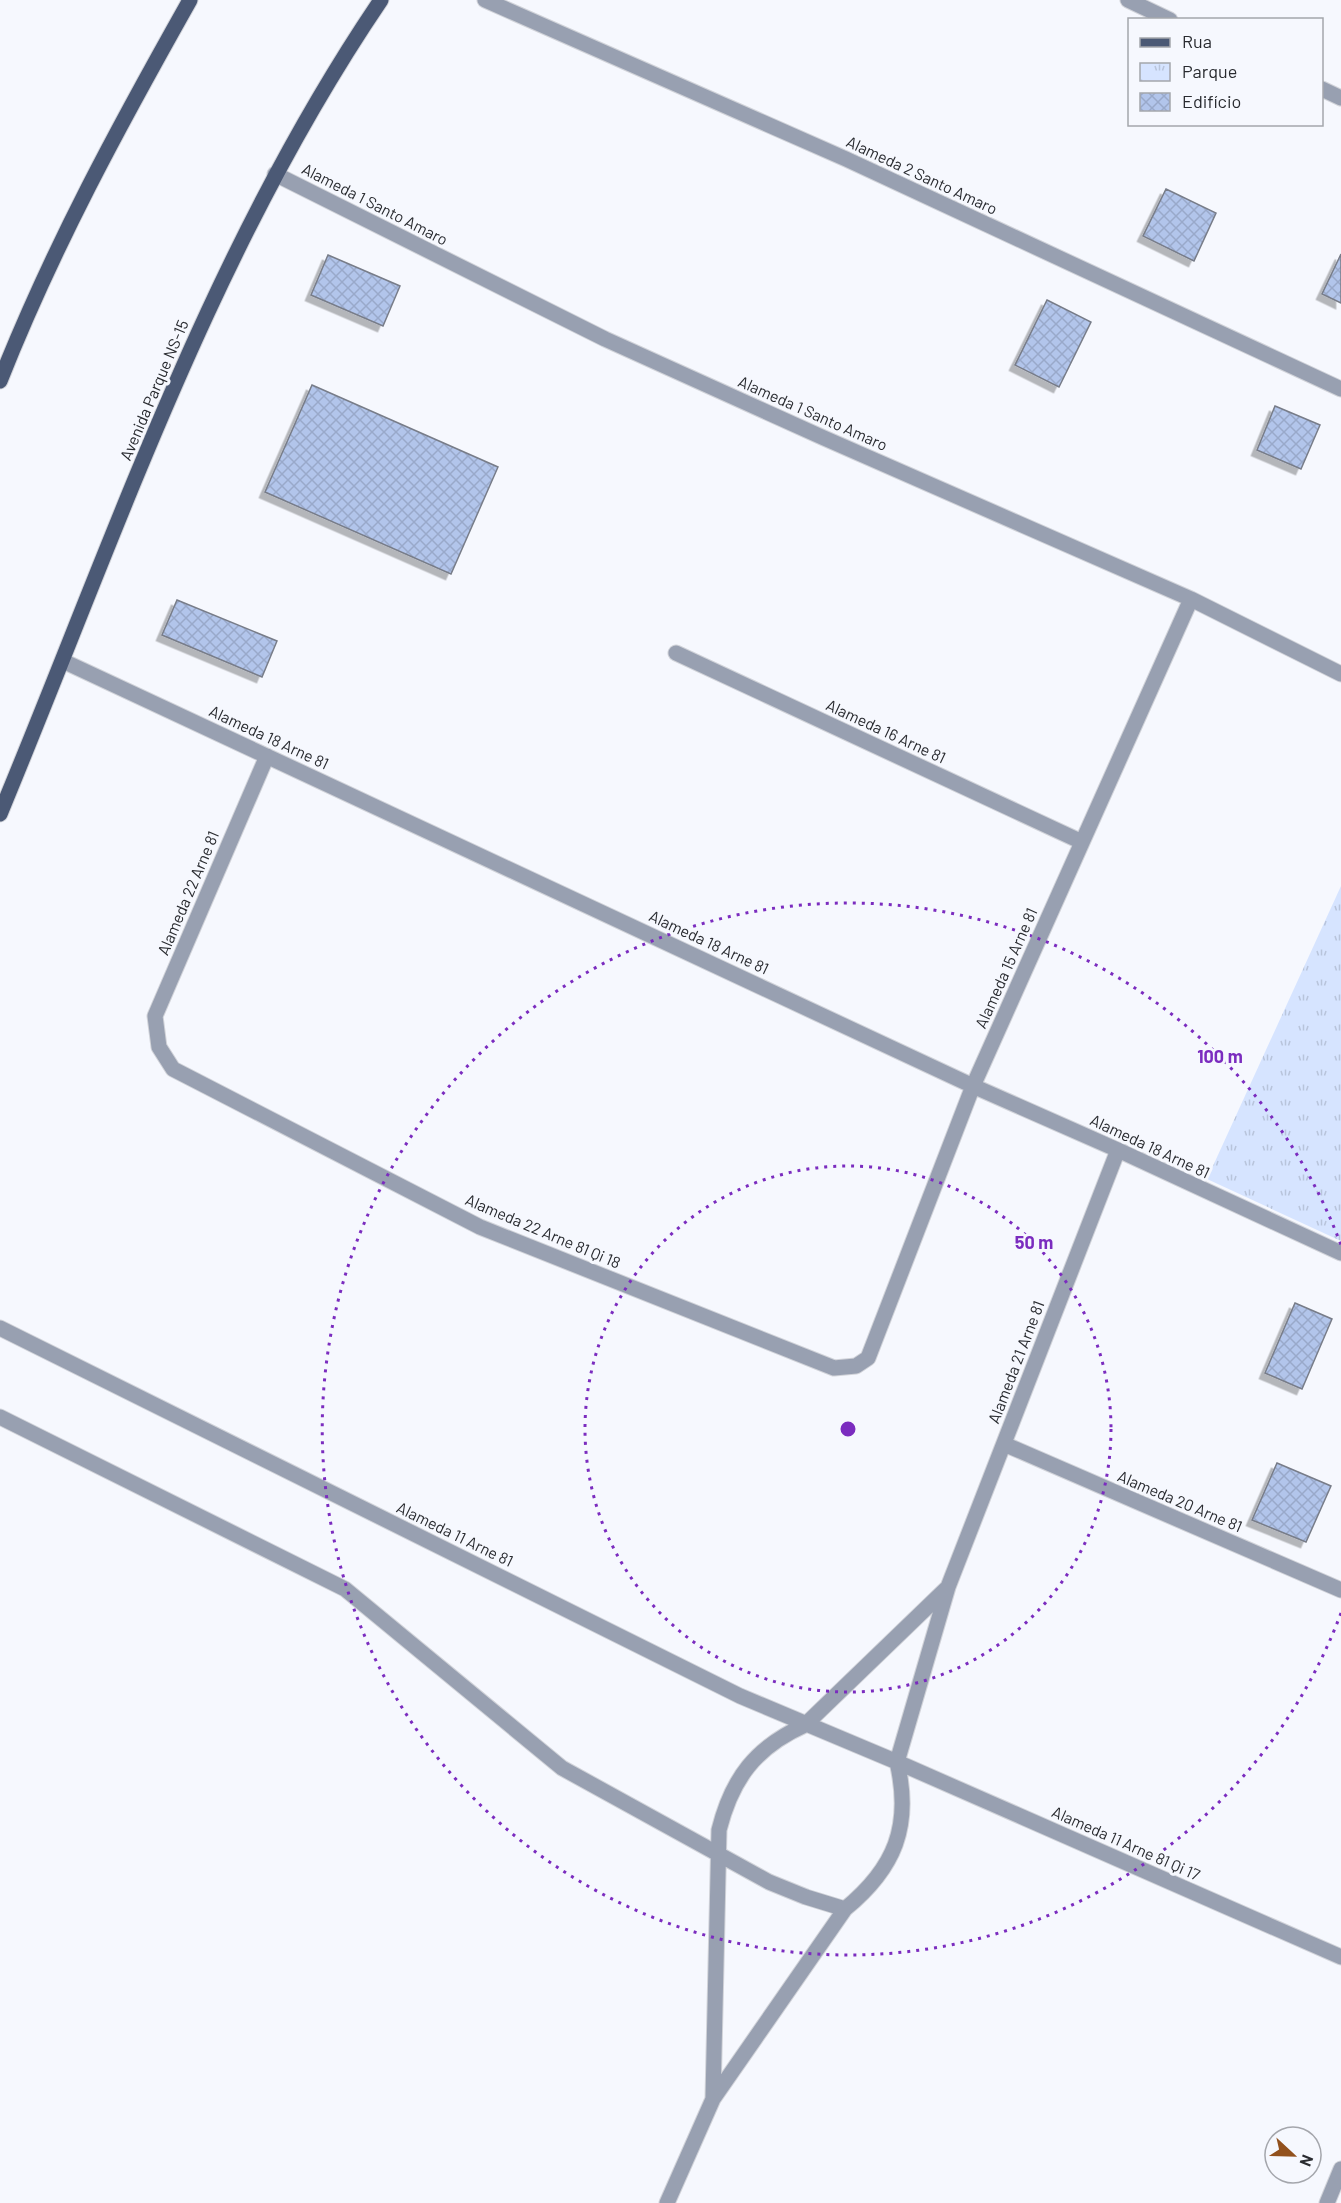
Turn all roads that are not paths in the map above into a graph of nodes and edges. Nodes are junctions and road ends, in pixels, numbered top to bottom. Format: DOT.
graph roads {
  1 [pos="190,0"];
  2 [pos="381,0"];
  3 [pos="485,0"];
  4 [pos="1128,0"];
  5 [pos="1166,18"];
  6 [pos="1323,89"];
  7 [pos="1341,98"];
  8 [pos="275,174"];
  9 [pos="0,381"];
  10 [pos="1341,389"];
  11 [pos="1191,599"];
  12 [pos="676,653"];
  13 [pos="63,661"];
  14 [pos="1341,674"];
  15 [pos="267,756"];
  16 [pos="0,814"];
  17 [pos="1082,842"];
  18 [pos="159,1047"];
  19 [pos="973,1086"];
  20 [pos="1118,1150"];
  21 [pos="1341,1253"];
  22 [pos="0,1329"];
  23 [pos="868,1358"];
  24 [pos="0,1417"];
  25 [pos="1004,1444"];
  26 [pos="948,1587"];
  27 [pos="1341,1590"];
  28 [pos="805,1725"];
  29 [pos="897,1762"];
  30 [pos="718,1854"];
  31 [pos="845,1908"];
  32 [pos="1341,1957"];
  33 [pos="713,2099"];
  34 [pos="1341,2169"];
  35 [pos="667,2203"];
  36 [pos="1327,2203"];
  1 -- 9 [label="main road"];
  2 -- 8 [label="main road, Avenida Parque NS-15"];
  3 -- 10 [label="street, Alameda 2 Santo Amaro"];
  4 -- 5 [label="street"];
  6 -- 7 [label="street"];
  8 -- 11 [label="street, Alameda 1 Santo Amaro"];
  8 -- 13 [label="main road, Avenida Parque NS-15"];
  11 -- 14 [label="street, Alameda 1 Santo Amaro"];
  11 -- 17 [label="street, Alameda 15 Arne 81"];
  12 -- 17 [label="street, Alameda 16 Arne 81"];
  13 -- 15 [label="street, Alameda 18 Arne 81"];
  13 -- 16 [label="main road, Avenida Parque NS-15"];
  15 -- 18 [label="street, Alameda 22 Arne 81"];
  15 -- 19 [label="street, Alameda 18 Arne 81"];
  17 -- 19 [label="street, Alameda 15 Arne 81"];
  18 -- 23 [label="street, Alameda 22 Arne 81 Qi 18"];
  19 -- 20 [label="street, Alameda 18 Arne 81"];
  19 -- 23 [label="street, Alameda 15 Arne 81"];
  20 -- 21 [label="street, Alameda 18 Arne 81"];
  20 -- 25 [label="street, Alameda 21 Arne 81"];
  22 -- 28 [label="street, Alameda 11 Arne 81"];
  24 -- 30 [label="street"];
  25 -- 26 [label="street, Alameda 21 Arne 81"];
  25 -- 27 [label="street, Alameda 20 Arne 81"];
  26 -- 28 [label="street"];
  26 -- 29 [label="street, Alameda 21 Arne 81"];
  28 -- 29 [label="street, Alameda 11 Arne 81"];
  28 -- 30 [label="street"];
  29 -- 31 [label="street"];
  29 -- 32 [label="street, Alameda 11 Arne 81 Qi 17"];
  30 -- 31 [label="street"];
  30 -- 33 [label="street"];
  31 -- 33 [label="street"];
  33 -- 35 [label="street"];
  34 -- 36 [label="street"];
}
